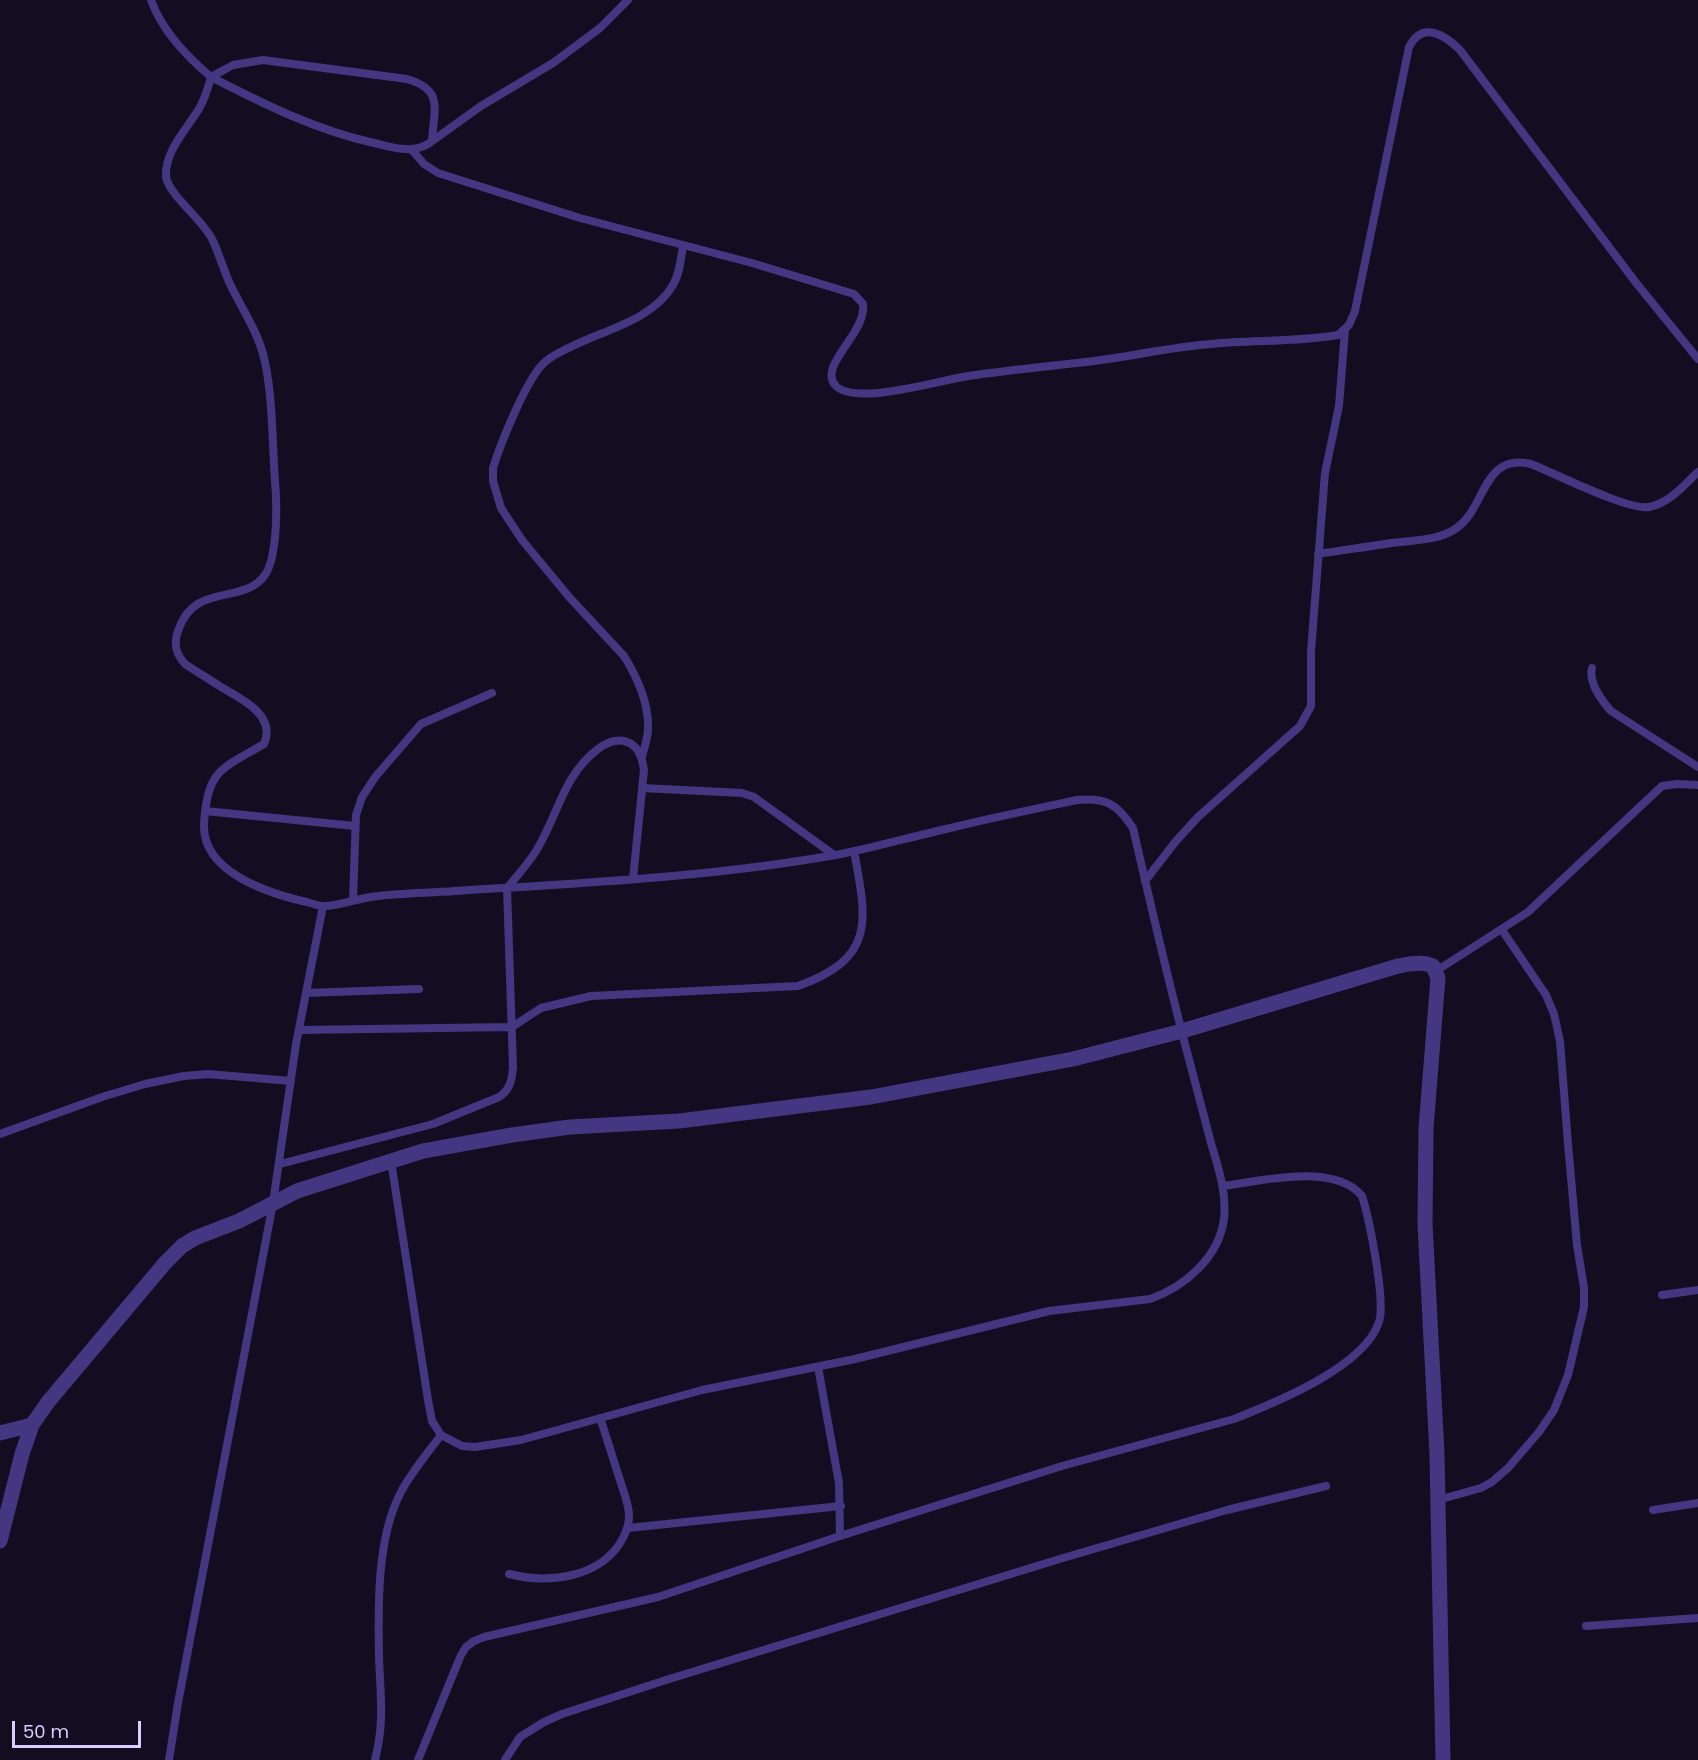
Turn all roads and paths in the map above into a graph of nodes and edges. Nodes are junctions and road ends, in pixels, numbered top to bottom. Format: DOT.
graph roads {
  1 [pos="151,0"];
  2 [pos="628,0"];
  3 [pos="211,77"];
  4 [pos="432,141"];
  5 [pos="411,149"];
  6 [pos="683,245"];
  7 [pos="1345,330"];
  8 [pos="1698,359"];
  9 [pos="1698,472"];
  10 [pos="1318,554"];
  11 [pos="1592,668"];
  12 [pos="492,693"];
  13 [pos="642,757"];
  14 [pos="1698,767"];
  15 [pos="1698,785"];
  16 [pos="642,788"];
  17 [pos="205,811"];
  18 [pos="355,826"];
  19 [pos="854,851"];
  20 [pos="834,855"];
  21 [pos="633,879"];
  22 [pos="1145,881"];
  23 [pos="507,888"];
  24 [pos="353,900"];
  25 [pos="323,906"];
  26 [pos="1502,930"];
  27 [pos="1436,971"];
  28 [pos="419,989"];
  29 [pos="306,993"];
  30 [pos="512,1027"];
  31 [pos="299,1030"];
  32 [pos="1182,1031"];
  33 [pos="291,1081"];
  34 [pos="0,1134"];
  35 [pos="390,1161"];
  36 [pos="280,1164"];
  37 [pos="1223,1186"];
  38 [pos="273,1203"];
  39 [pos="1698,1290"];
  40 [pos="1662,1295"];
  41 [pos="818,1367"];
  42 [pos="600,1418"];
  43 [pos="32,1425"];
  44 [pos="0,1433"];
  45 [pos="441,1435"];
  46 [pos="1326,1486"];
  47 [pos="1438,1500"];
  48 [pos="1698,1503"];
  49 [pos="840,1506"];
  50 [pos="1653,1510"];
  51 [pos="628,1528"];
  52 [pos="840,1536"];
  53 [pos="0,1541"];
  54 [pos="509,1574"];
  55 [pos="1698,1618"];
  56 [pos="1586,1626"];
  57 [pos="170,1760"];
  58 [pos="375,1760"];
  59 [pos="418,1760"];
  60 [pos="505,1760"];
  61 [pos="1443,1760"];
  1 -- 3 [label="lane"];
  2 -- 4 [label="lane"];
  3 -- 4 [label="lane"];
  3 -- 5 [label="lane"];
  3 -- 17 [label="lane"];
  4 -- 5 [label="lane"];
  5 -- 6 [label="lane"];
  6 -- 7 [label="lane"];
  6 -- 13 [label="lane"];
  7 -- 8 [label="lane"];
  7 -- 10 [label="lane"];
  9 -- 10 [label="lane"];
  10 -- 22 [label="lane"];
  11 -- 14 [label="lane"];
  12 -- 18 [label="lane"];
  13 -- 16 [label="lane"];
  13 -- 23 [label="lane"];
  15 -- 26 [label="lane"];
  16 -- 20 [label="lane"];
  16 -- 21 [label="lane"];
  17 -- 18 [label="lane"];
  17 -- 25 [label="lane"];
  18 -- 24 [label="lane"];
  19 -- 20 [label="lane"];
  19 -- 22 [label="lane"];
  19 -- 30 [label="lane"];
  20 -- 21 [label="lane"];
  21 -- 23 [label="lane"];
  22 -- 32 [label="lane"];
  23 -- 24 [label="lane"];
  23 -- 30 [label="lane"];
  24 -- 25 [label="lane"];
  25 -- 29 [label="lane"];
  26 -- 27 [label="lane"];
  26 -- 47 [label="lane"];
  27 -- 32 [label="street"];
  27 -- 47 [label="street"];
  28 -- 29 [label="lane"];
  29 -- 31 [label="lane"];
  30 -- 31 [label="lane"];
  30 -- 36 [label="lane"];
  31 -- 33 [label="lane"];
  32 -- 35 [label="street"];
  32 -- 37 [label="lane"];
  33 -- 34 [label="lane"];
  33 -- 36 [label="lane"];
  35 -- 38 [label="street"];
  35 -- 45 [label="lane"];
  36 -- 38 [label="lane"];
  37 -- 41 [label="lane"];
  37 -- 52 [label="lane"];
  38 -- 43 [label="street"];
  38 -- 57 [label="lane"];
  39 -- 40 [label="lane"];
  41 -- 42 [label="lane"];
  41 -- 49 [label="lane"];
  42 -- 45 [label="lane"];
  42 -- 51 [label="lane"];
  43 -- 44 [label="street"];
  43 -- 53 [label="street"];
  45 -- 58 [label="lane"];
  46 -- 60 [label="lane"];
  47 -- 61 [label="street"];
  48 -- 50 [label="lane"];
  49 -- 51 [label="lane"];
  49 -- 52 [label="lane"];
  51 -- 54 [label="lane"];
  52 -- 59 [label="lane"];
  55 -- 56 [label="lane"];
}
